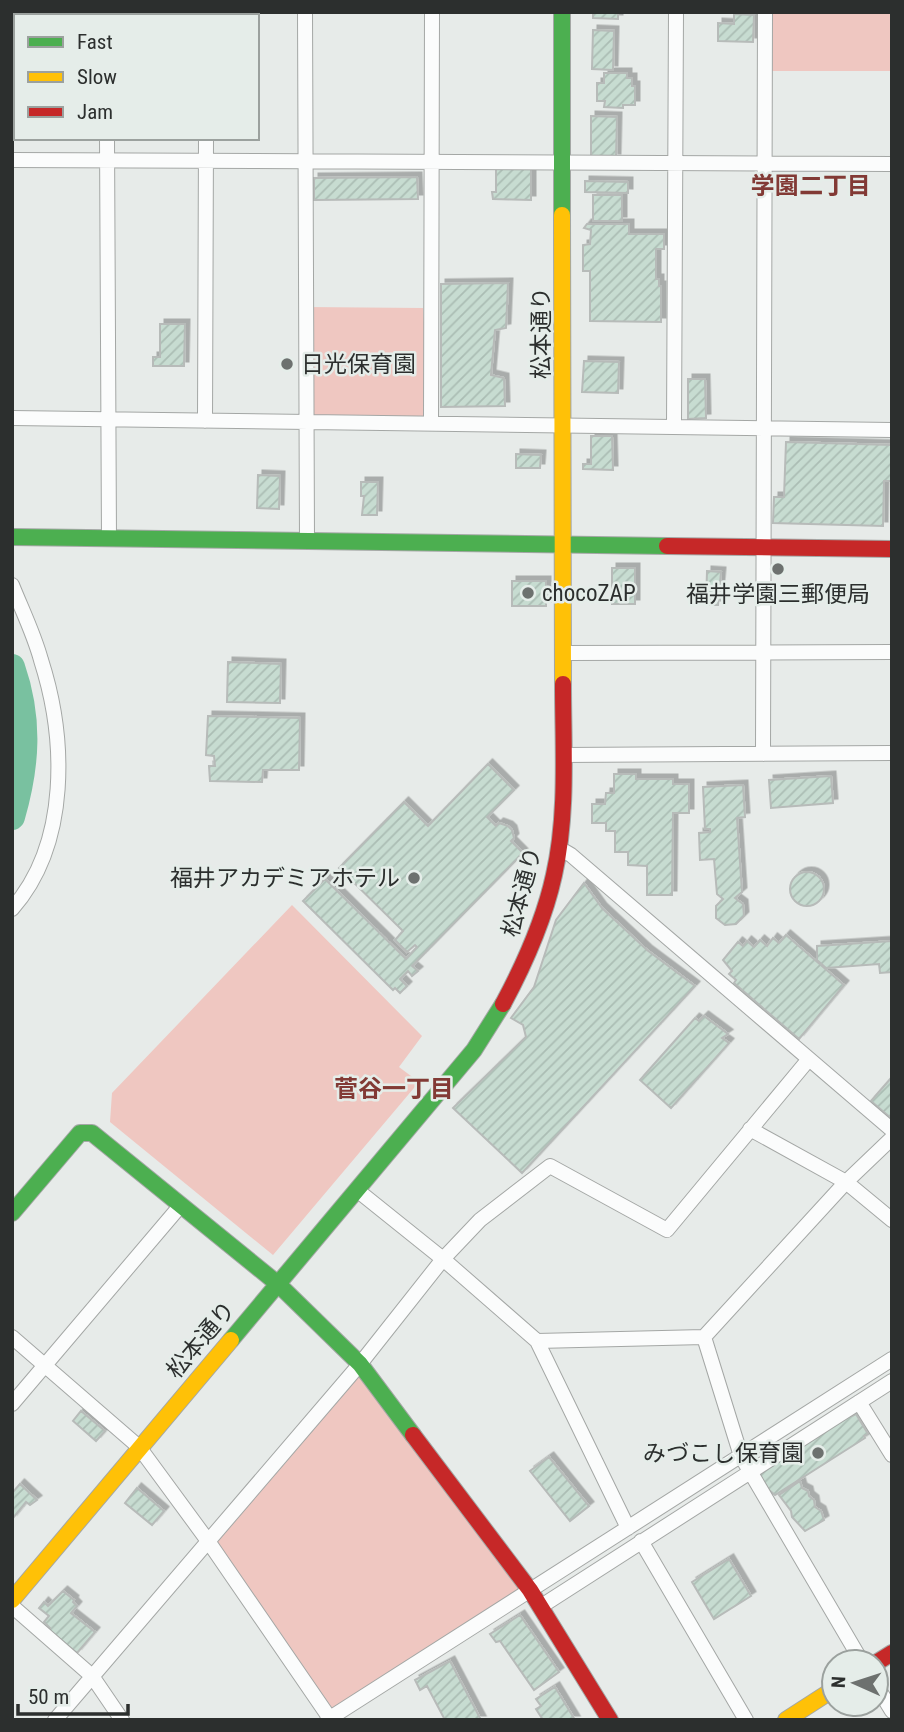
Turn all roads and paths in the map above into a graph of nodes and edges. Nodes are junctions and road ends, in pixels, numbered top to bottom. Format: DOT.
graph roads {
  1 [pos="305,12"];
  2 [pos="432,12"];
  3 [pos="562,12"];
  4 [pos="676,12"];
  5 [pos="765,12"];
  6 [pos="107,140"];
  7 [pos="206,140"];
  8 [pos="12,160"];
  9 [pos="107,161"];
  10 [pos="205,161"];
  11 [pos="305,162"];
  12 [pos="432,162"];
  13 [pos="563,163"];
  14 [pos="675,163"];
  15 [pos="765,163"];
  16 [pos="892,164"];
  17 [pos="12,418"];
  18 [pos="108,419"];
  19 [pos="205,421"];
  20 [pos="306,422"];
  21 [pos="432,423"];
  22 [pos="564,425"];
  23 [pos="674,426"];
  24 [pos="763,428"];
  25 [pos="892,430"];
  26 [pos="12,537"];
  27 [pos="109,538"];
  28 [pos="307,541"];
  29 [pos="564,544"];
  30 [pos="762,548"];
  31 [pos="892,549"];
  32 [pos="12,585"];
  33 [pos="763,651"];
  34 [pos="892,652"];
  35 [pos="564,653"];
  36 [pos="892,753"];
  37 [pos="763,754"];
  38 [pos="563,755"];
  39 [pos="559,848"];
  40 [pos="12,909"];
  41 [pos="809,1059"];
  42 [pos="750,1129"];
  43 [pos="892,1130"];
  44 [pos="892,1138"];
  45 [pos="846,1182"];
  46 [pos="357,1189"];
  47 [pos="181,1205"];
  48 [pos="12,1213"];
  49 [pos="892,1220"];
  50 [pos="443,1259"];
  51 [pos="278,1284"];
  52 [pos="12,1337"];
  53 [pos="704,1337"];
  54 [pos="537,1341"];
  55 [pos="892,1359"];
  56 [pos="359,1364"];
  57 [pos="45,1365"];
  58 [pos="892,1381"];
  59 [pos="859,1402"];
  60 [pos="12,1404"];
  61 [pos="139,1447"];
  62 [pos="892,1455"];
  63 [pos="741,1456"];
  64 [pos="750,1471"];
  65 [pos="628,1528"];
  66 [pos="208,1541"];
  67 [pos="641,1541"];
  68 [pos="530,1590"];
  69 [pos="12,1600"];
  70 [pos="12,1606"];
  71 [pos="540,1606"];
  72 [pos="854,1648"];
  73 [pos="92,1676"];
  74 [pos="820,1698"];
  75 [pos="329,1719"];
  76 [pos="55,1720"];
  77 [pos="122,1720"];
  78 [pos="610,1720"];
  79 [pos="746,1720"];
  80 [pos="786,1720"];
  1 -- 11 [label="street"];
  2 -- 12 [label="street"];
  3 -- 13 [label="street, 松本通り"];
  4 -- 14 [label="street"];
  5 -- 15 [label="street"];
  6 -- 9 [label="street"];
  7 -- 10 [label="street"];
  8 -- 9 [label="street"];
  9 -- 10 [label="street"];
  9 -- 18 [label="street"];
  10 -- 11 [label="street"];
  10 -- 19 [label="street"];
  11 -- 12 [label="street"];
  11 -- 20 [label="street"];
  12 -- 13 [label="street"];
  12 -- 21 [label="street"];
  13 -- 14 [label="street"];
  13 -- 22 [label="street, 松本通り"];
  14 -- 15 [label="street"];
  14 -- 23 [label="street"];
  15 -- 16 [label="street"];
  15 -- 24 [label="street"];
  17 -- 18 [label="street"];
  18 -- 19 [label="street"];
  18 -- 27 [label="street"];
  19 -- 20 [label="street"];
  20 -- 21 [label="street"];
  20 -- 28 [label="street"];
  21 -- 22 [label="street"];
  22 -- 23 [label="street"];
  22 -- 29 [label="street, 松本通り"];
  23 -- 24 [label="street"];
  24 -- 25 [label="street"];
  24 -- 30 [label="street"];
  26 -- 27 [label="street"];
  27 -- 28 [label="street"];
  28 -- 29 [label="street"];
  29 -- 30 [label="street"];
  29 -- 35 [label="street, 松本通り"];
  30 -- 31 [label="street"];
  30 -- 33 [label="street"];
  32 -- 40 [label="street"];
  33 -- 34 [label="street"];
  33 -- 35 [label="street"];
  33 -- 37 [label="street"];
  35 -- 38 [label="street, 松本通り"];
  36 -- 37 [label="street"];
  37 -- 38 [label="street"];
  38 -- 39 [label="street, 松本通り"];
  39 -- 41 [label="street"];
  39 -- 46 [label="street, 松本通り"];
  41 -- 42 [label="street"];
  41 -- 43 [label="street"];
  42 -- 45 [label="street"];
  42 -- 50 [label="street"];
  44 -- 45 [label="street"];
  45 -- 49 [label="street"];
  45 -- 53 [label="street"];
  46 -- 50 [label="street"];
  46 -- 51 [label="street, 松本通り"];
  47 -- 48 [label="street"];
  47 -- 51 [label="street"];
  47 -- 57 [label="street"];
  50 -- 54 [label="street"];
  50 -- 56 [label="street"];
  51 -- 56 [label="street"];
  51 -- 61 [label="street, 松本通り"];
  52 -- 57 [label="street"];
  53 -- 54 [label="street"];
  53 -- 63 [label="street"];
  54 -- 65 [label="street"];
  55 -- 63 [label="street"];
  56 -- 66 [label="street"];
  56 -- 68 [label="street"];
  57 -- 60 [label="street"];
  57 -- 61 [label="street"];
  58 -- 59 [label="street"];
  59 -- 62 [label="street"];
  59 -- 64 [label="street"];
  61 -- 66 [label="street"];
  61 -- 69 [label="street, 松本通り"];
  63 -- 64 [label="street"];
  63 -- 65 [label="street"];
  64 -- 67 [label="street"];
  64 -- 72 [label="street"];
  65 -- 68 [label="street"];
  66 -- 73 [label="street"];
  66 -- 75 [label="street"];
  67 -- 71 [label="street"];
  67 -- 79 [label="street"];
  68 -- 71 [label="street"];
  68 -- 75 [label="street"];
  70 -- 73 [label="street"];
  71 -- 78 [label="street"];
  73 -- 76 [label="street"];
  73 -- 77 [label="street"];
  74 -- 80 [label="street"];
}
